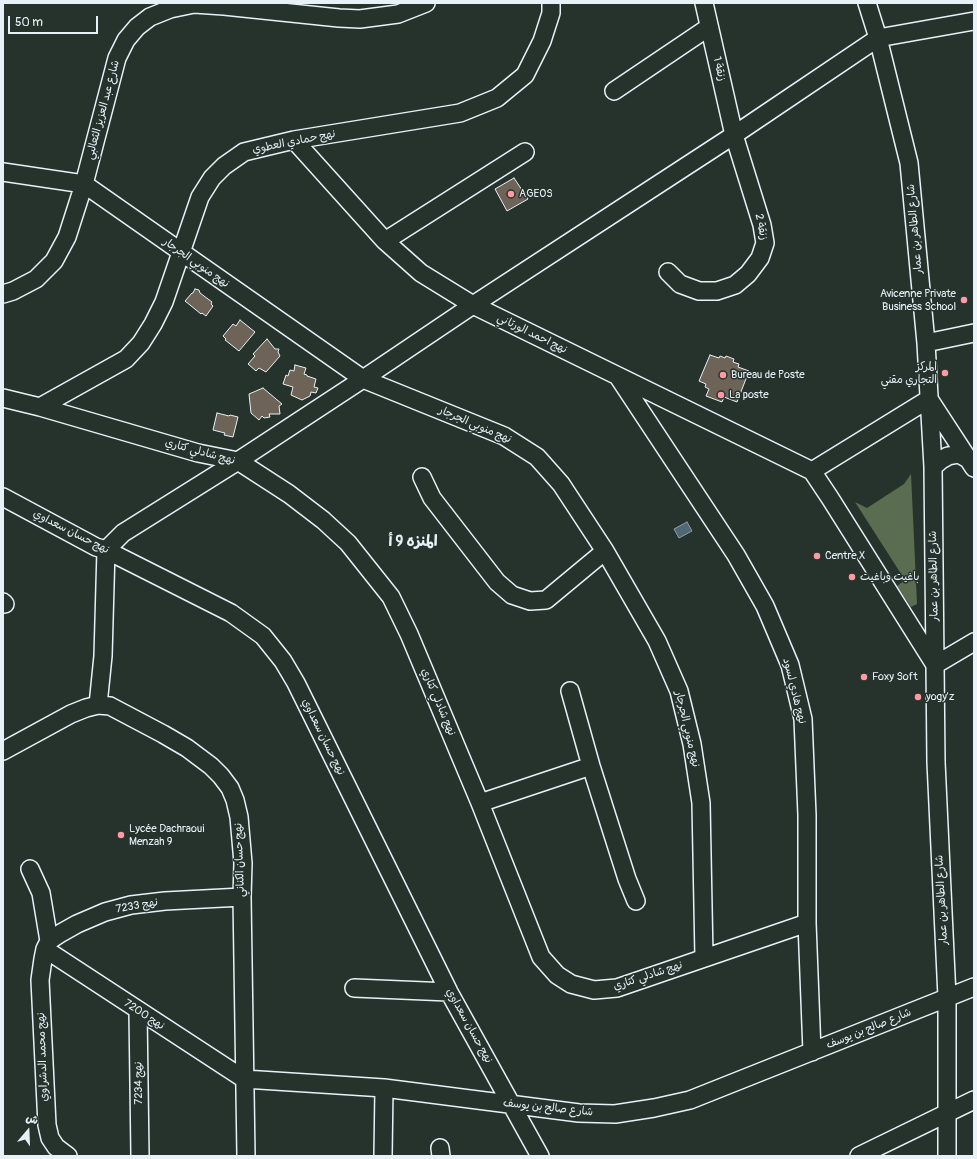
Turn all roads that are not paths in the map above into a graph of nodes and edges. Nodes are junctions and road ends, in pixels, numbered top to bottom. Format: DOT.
graph roads {
  1 [pos="426,3"];
  2 [pos="551,3"];
  3 [pos="704,3"];
  4 [pos="867,3"];
  5 [pos="271,7"];
  6 [pos="974,21"];
  7 [pos="709,27"];
  8 [pos="878,38"];
  9 [pos="614,91"];
  10 [pos="734,135"];
  11 [pos="294,140"];
  12 [pos="525,152"];
  13 [pos="3,172"];
  14 [pos="84,184"];
  15 [pos="386,242"];
  16 [pos="181,253"];
  17 [pos="668,272"];
  18 [pos="3,294"];
  19 [pos="473,306"];
  20 [pos="974,334"];
  21 [pos="926,343"];
  22 [pos="618,377"];
  23 [pos="363,379"];
  24 [pos="3,398"];
  25 [pos="930,399"];
  26 [pos="40,407"];
  27 [pos="238,461"];
  28 [pos="971,464"];
  29 [pos="933,468"];
  30 [pos="812,471"];
  31 [pos="422,477"];
  32 [pos="3,497"];
  33 [pos="106,550"];
  34 [pos="605,551"];
  35 [pos="974,642"];
  36 [pos="935,666"];
  37 [pos="570,691"];
  38 [pos="98,705"];
  39 [pos="3,751"];
  40 [pos="591,766"];
  41 [pos="480,803"];
  42 [pos="30,869"];
  43 [pos="242,897"];
  44 [pos="636,901"];
  45 [pos="807,923"];
  46 [pos="47,945"];
  47 [pos="704,958"];
  48 [pos="974,987"];
  49 [pos="354,988"];
  50 [pos="449,992"];
  51 [pos="947,997"];
  52 [pos="138,1011"];
  53 [pos="812,1052"];
  54 [pos="244,1079"];
  55 [pos="384,1088"];
  56 [pos="974,1100"];
  57 [pos="512,1105"];
  58 [pos="947,1112"];
  59 [pos="68,1156"];
  60 [pos="140,1156"];
  61 [pos="246,1156"];
  62 [pos="382,1156"];
  63 [pos="540,1156"];
  64 [pos="859,1156"];
  65 [pos="947,1156"];
  1 -- 5 [label="street, شارع عبد العزيز الثعالبي"];
  2 -- 11 [label="street, نهج حمادي العطوي"];
  3 -- 7 [label="street, زنقة 1"];
  4 -- 8 [label="street, شارع الطاهر بن عمار"];
  5 -- 14 [label="street, شارع عبد العزيز الثعالبي"];
  6 -- 8 [label="street"];
  7 -- 9 [label="street"];
  7 -- 10 [label="street, زنقة 1"];
  8 -- 10 [label="street"];
  8 -- 21 [label="street, شارع الطاهر بن عمار"];
  10 -- 17 [label="street, زنقة 2"];
  10 -- 19 [label="street"];
  11 -- 15 [label="street, نهج احمد الورتاني"];
  11 -- 16 [label="street, نهج حمادي العطوي"];
  12 -- 15 [label="street"];
  13 -- 14 [label="street, نهج منوبي الجرجار"];
  14 -- 16 [label="street, نهج منوبي الجرجار"];
  14 -- 18 [label="street, شارع عبد العزيز الثعالبي"];
  15 -- 19 [label="street, نهج احمد الورتاني"];
  16 -- 23 [label="street, نهج منوبي الجرجار"];
  16 -- 26 [label="street, نهج حمادي العطوي"];
  19 -- 22 [label="street, نهج احمد الورتاني"];
  19 -- 23 [label="street"];
  20 -- 21 [label="street"];
  21 -- 25 [label="street, شارع الطاهر بن عمار"];
  22 -- 30 [label="street, نهج احمد الورتاني"];
  22 -- 45 [label="street, نهج هادي لسود"];
  23 -- 27 [label="street"];
  23 -- 34 [label="street, نهج منوبي الجرجار"];
  24 -- 26 [label="street, نهج شادلي كتاري"];
  25 -- 28 [label="street"];
  25 -- 29 [label="street, شارع الطاهر بن عمار"];
  25 -- 30 [label="street"];
  26 -- 27 [label="street, نهج شادلي كتاري"];
  27 -- 33 [label="street"];
  27 -- 41 [label="street, نهج شادلي كتاري"];
  28 -- 29 [label="street"];
  29 -- 36 [label="street, شارع الطاهر بن عمار"];
  30 -- 36 [label="street"];
  31 -- 34 [label="street"];
  32 -- 33 [label="street, نهج حسان سعداوي"];
  33 -- 38 [label="street"];
  33 -- 50 [label="street, نهج حسان سعداوي"];
  34 -- 47 [label="street, نهج منوبي الجرجار"];
  35 -- 36 [label="street"];
  36 -- 51 [label="street, شارع الطاهر بن عمار"];
  37 -- 40 [label="street"];
  38 -- 39 [label="street"];
  38 -- 43 [label="street, نهج حسان الكناني"];
  40 -- 41 [label="street"];
  40 -- 44 [label="street"];
  41 -- 47 [label="street, نهج شادلي كتاري"];
  42 -- 46 [label="street, نهج محمد الدشراوي"];
  43 -- 46 [label="street, نهج 7233"];
  43 -- 54 [label="street, نهج حسان الكناني"];
  45 -- 47 [label="street, نهج شادلي كتاري"];
  45 -- 53 [label="street, نهج هادي لسود"];
  46 -- 52 [label="street, نهج 7200"];
  46 -- 59 [label="street, نهج محمد الدشراوي"];
  48 -- 51 [label="street, شارع صالح بن يوسف"];
  49 -- 50 [label="street"];
  50 -- 57 [label="street, نهج حسان سعداوي"];
  51 -- 53 [label="street, شارع صالح بن يوسف"];
  51 -- 58 [label="street, شارع الطاهر بن عمار"];
  52 -- 54 [label="street, نهج 7200"];
  52 -- 60 [label="street, نهج 7234"];
  53 -- 57 [label="street, شارع صالح بن يوسف"];
  54 -- 55 [label="street, شارع صالح بن يوسف"];
  54 -- 61 [label="street, نهج حسان الكناني"];
  55 -- 57 [label="street, شارع صالح بن يوسف"];
  55 -- 62 [label="street"];
  56 -- 58 [label="street"];
  57 -- 63 [label="street, نهج حسان سعداوي"];
  58 -- 64 [label="street"];
  58 -- 65 [label="street, شارع الطاهر بن عمار"];
}
